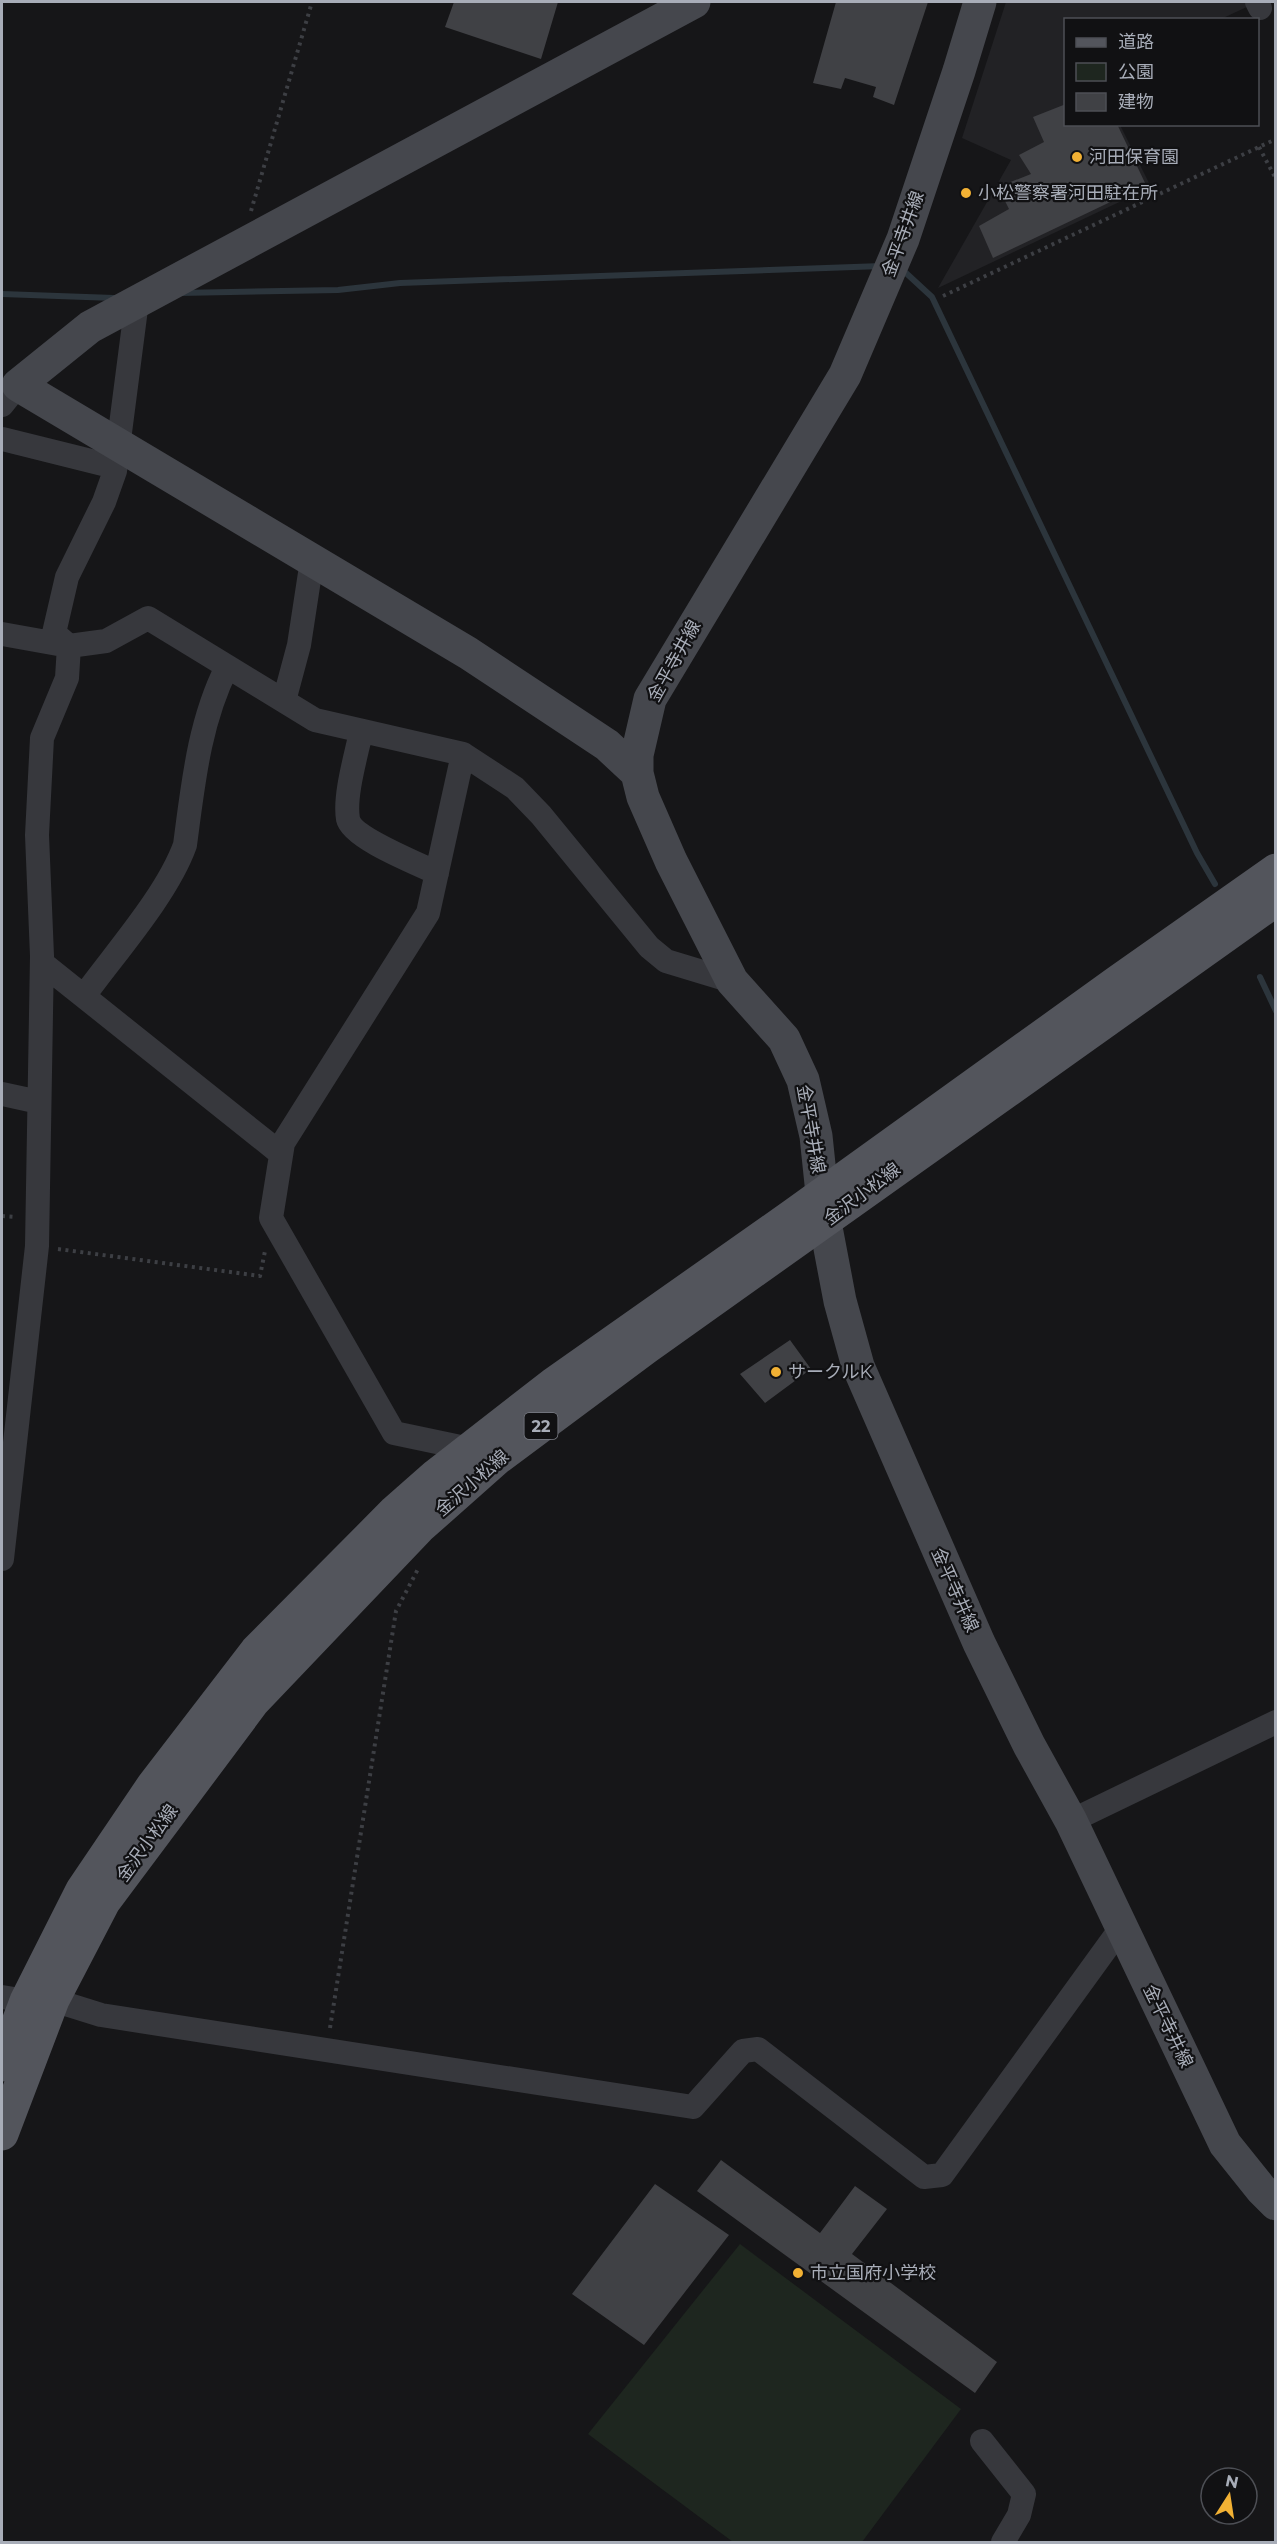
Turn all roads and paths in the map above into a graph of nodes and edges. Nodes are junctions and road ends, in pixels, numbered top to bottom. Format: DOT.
graph roads {
  1 [pos="312,2"];
  2 [pos="694,2"];
  3 [pos="980,2"];
  4 [pos="1275,139"];
  5 [pos="1259,147"];
  6 [pos="1275,179"];
  7 [pos="242,245"];
  8 [pos="943,296"];
  9 [pos="137,302"];
  10 [pos="7,389"];
  11 [pos="2,439"];
  12 [pos="116,456"];
  13 [pos="312,560"];
  14 [pos="2,634"];
  15 [pos="69,646"];
  16 [pos="227,667"];
  17 [pos="284,701"];
  18 [pos="362,732"];
  19 [pos="463,754"];
  20 [pos="638,773"];
  21 [pos="1275,870"];
  22 [pos="437,873"];
  23 [pos="1275,900"];
  24 [pos="42,963"];
  25 [pos="732,981"];
  26 [pos="84,996"];
  27 [pos="2,1094"];
  28 [pos="39,1102"];
  29 [pos="280,1153"];
  30 [pos="823,1208"];
  31 [pos="271,1218"];
  32 [pos="36,1246"];
  33 [pos="470,1449"];
  34 [pos="2,1559"];
  35 [pos="422,1563"];
  36 [pos="1275,1722"];
  37 [pos="1071,1821"];
  38 [pos="1121,1928"];
  39 [pos="27,1999"];
  40 [pos="326,2049"];
  41 [pos="2,2065"];
  42 [pos="2,2134"];
  43 [pos="1275,2204"];
  44 [pos="982,2441"];
  45 [pos="1003,2542"];
  1 -- 7 [label="path"];
  2 -- 7 [label="main road"];
  3 -- 20 [label="main road, 金平寺井線"];
  4 -- 5 [label="path"];
  5 -- 6 [label="path"];
  5 -- 8 [label="path"];
  7 -- 9 [label="main road"];
  9 -- 10 [label="main road"];
  9 -- 12 [label="street"];
  10 -- 12 [label="main road"];
  11 -- 12 [label="street"];
  12 -- 13 [label="main road"];
  12 -- 15 [label="street"];
  13 -- 17 [label="street"];
  13 -- 20 [label="main road"];
  14 -- 15 [label="street"];
  15 -- 16 [label="street"];
  15 -- 24 [label="street"];
  16 -- 17 [label="street"];
  16 -- 26 [label="street"];
  17 -- 18 [label="street"];
  18 -- 19 [label="street"];
  18 -- 22 [label="street"];
  19 -- 22 [label="street"];
  19 -- 25 [label="street"];
  20 -- 25 [label="main road, 金平寺井線"];
  21 -- 30 [label="main road, 金沢小松線 / 22"];
  22 -- 29 [label="street"];
  23 -- 30 [label="main road, 金沢小松線 / 22"];
  24 -- 26 [label="street"];
  24 -- 28 [label="street"];
  25 -- 30 [label="main road, 金平寺井線"];
  26 -- 29 [label="street"];
  27 -- 28 [label="street"];
  28 -- 32 [label="street"];
  29 -- 31 [label="street"];
  30 -- 33 [label="main road, 金沢小松線 / 22"];
  30 -- 37 [label="main road, 金平寺井線"];
  30 -- 39 [label="main road, 金沢小松線 / 22"];
  31 -- 32 [label="path"];
  31 -- 33 [label="street"];
  32 -- 34 [label="street"];
  33 -- 39 [label="main road, 金沢小松線 / 22"];
  35 -- 40 [label="path"];
  36 -- 37 [label="street"];
  37 -- 38 [label="main road, 金平寺井線"];
  38 -- 40 [label="street"];
  38 -- 43 [label="main road, 金平寺井線"];
  39 -- 40 [label="street"];
  39 -- 41 [label="main road, 金沢小松線 / 22"];
  39 -- 42 [label="main road, 金沢小松線 / 22"];
  44 -- 45 [label="street"];
}
